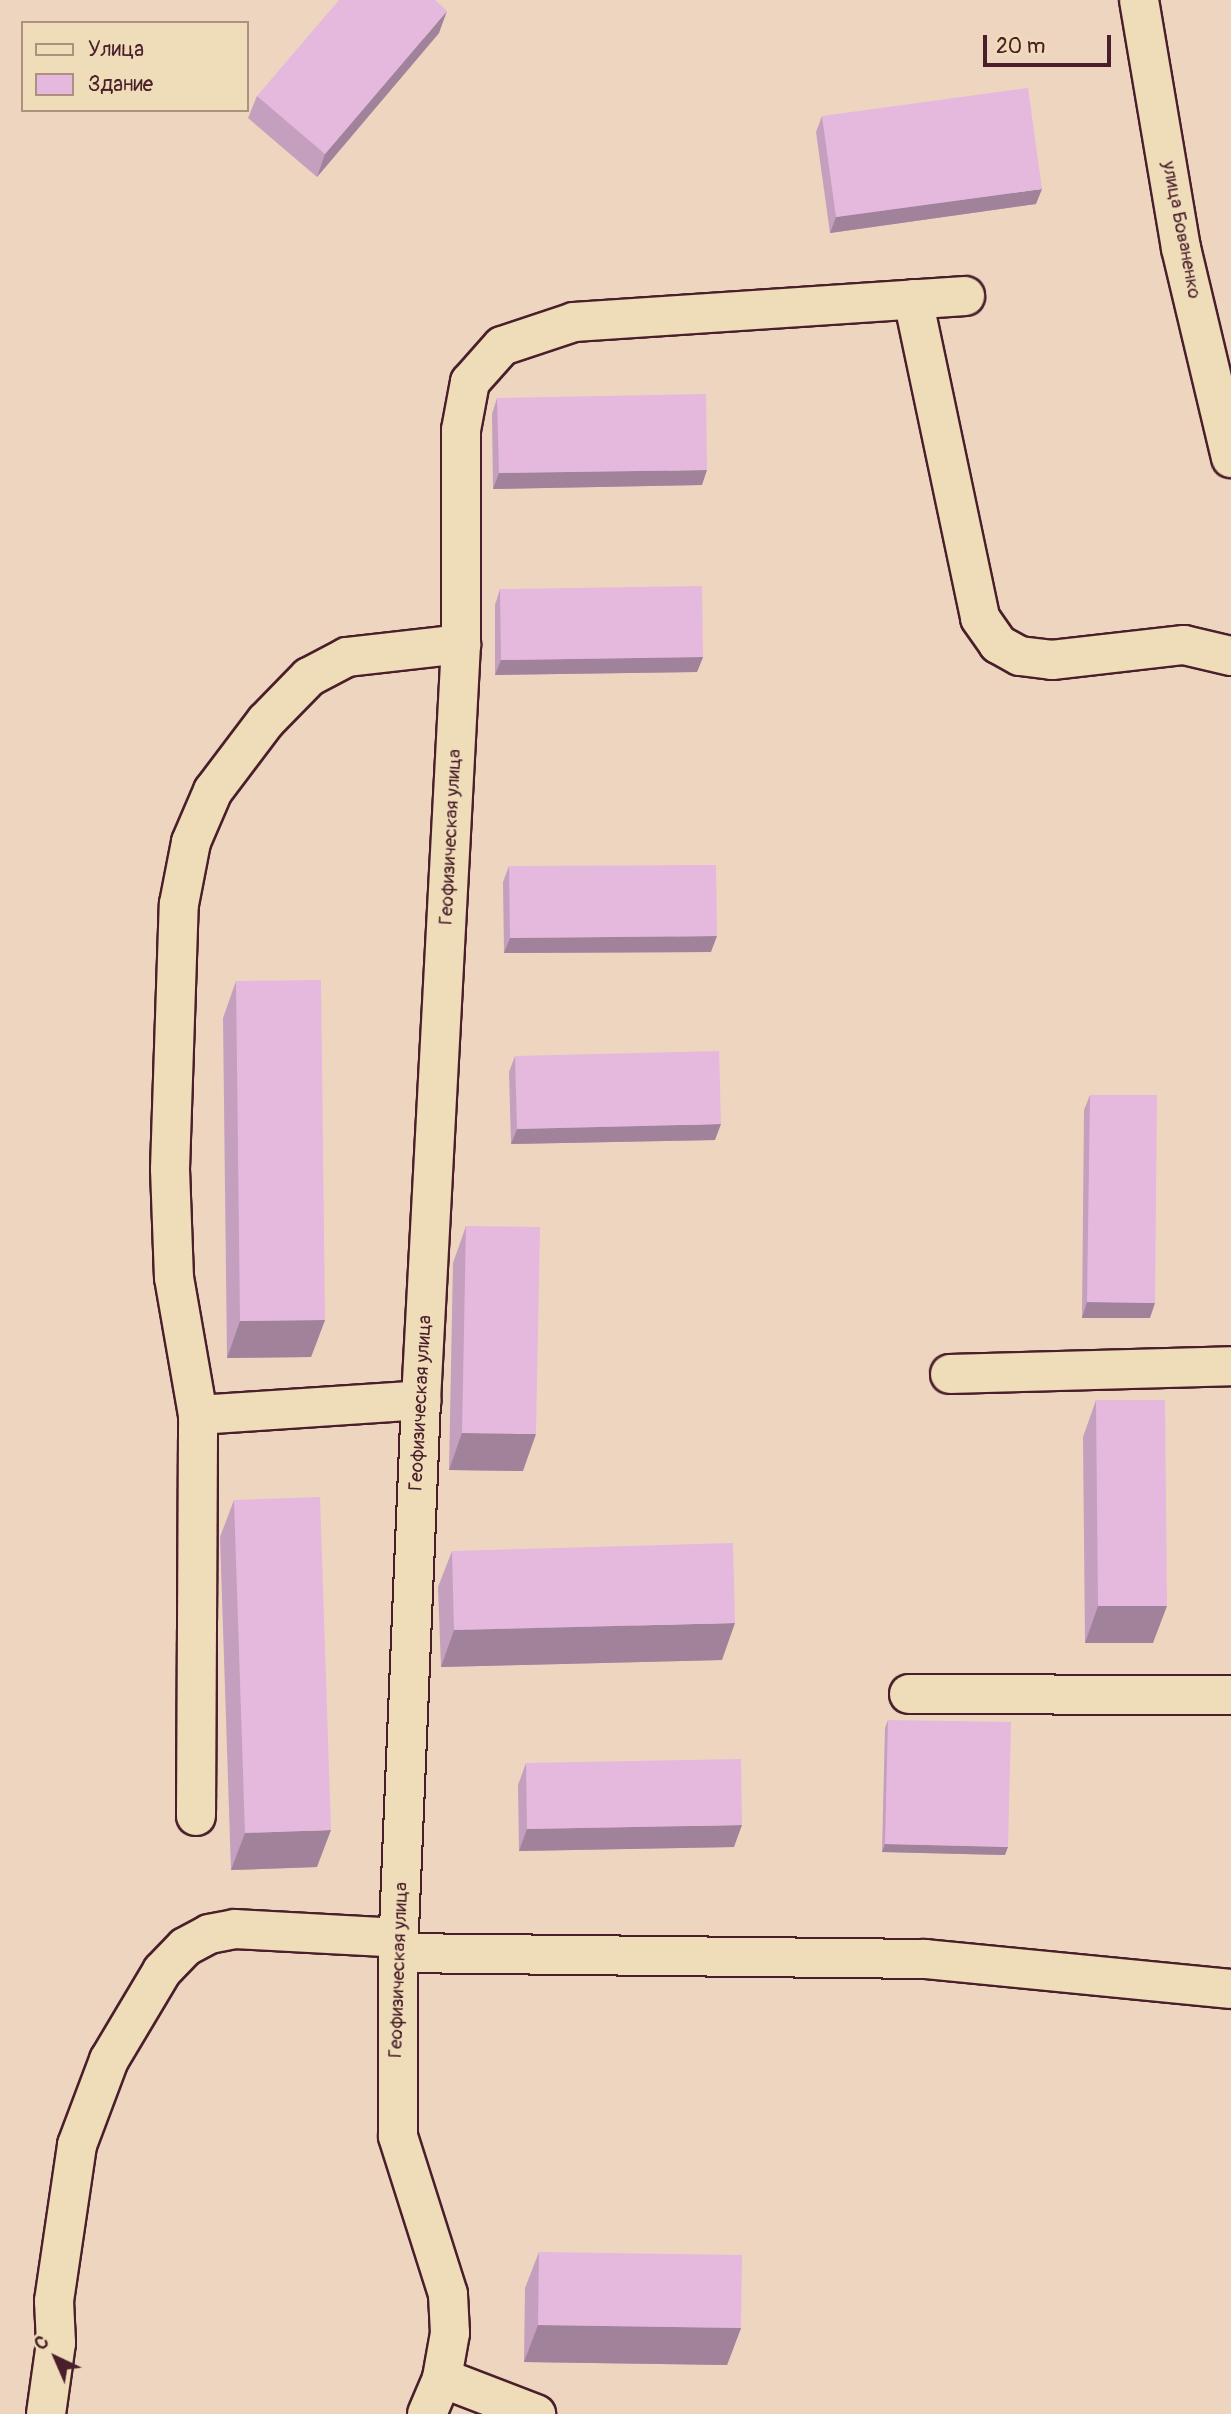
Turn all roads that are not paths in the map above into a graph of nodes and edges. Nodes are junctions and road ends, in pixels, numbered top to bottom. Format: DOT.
graph roads {
  1 [pos="1139,0"];
  2 [pos="965,296"];
  3 [pos="914,299"];
  4 [pos="1231,458"];
  5 [pos="461,644"];
  6 [pos="1231,656"];
  7 [pos="1231,1366"];
  8 [pos="950,1374"];
  9 [pos="421,1400"];
  10 [pos="198,1415"];
  11 [pos="909,1694"];
  12 [pos="1231,1695"];
  13 [pos="195,1816"];
  14 [pos="398,1945"];
  15 [pos="1231,1989"];
  16 [pos="442,2378"];
  17 [pos="46,2414"];
  18 [pos="427,2414"];
  19 [pos="536,2414"];
  1 -- 4 [label="street, улица Бованенко"];
  2 -- 3 [label="street"];
  3 -- 5 [label="street, Геофизическая улица"];
  3 -- 6 [label="street"];
  5 -- 9 [label="street, Геофизическая улица"];
  5 -- 10 [label="street"];
  7 -- 8 [label="street"];
  9 -- 10 [label="street"];
  9 -- 14 [label="street, Геофизическая улица"];
  10 -- 13 [label="street"];
  11 -- 12 [label="street"];
  14 -- 15 [label="street"];
  14 -- 16 [label="street, Геофизическая улица"];
  14 -- 17 [label="street"];
  16 -- 18 [label="street, Геофизическая улица"];
  16 -- 19 [label="street"];
}
